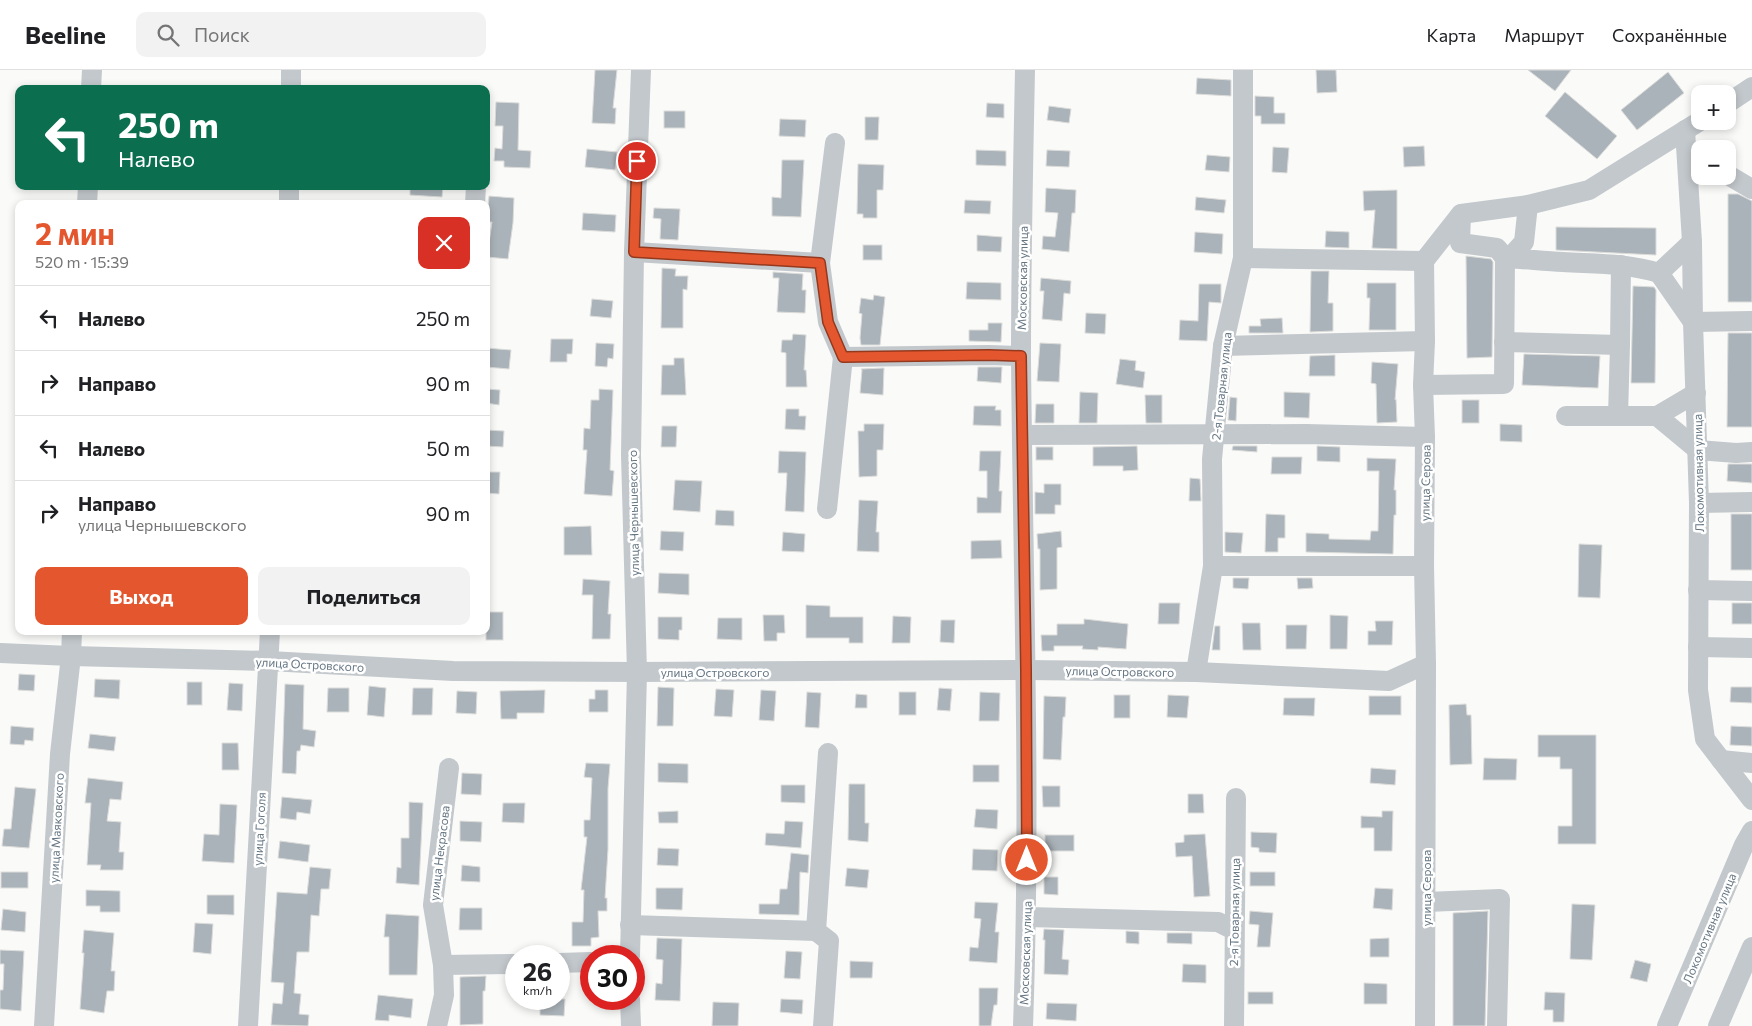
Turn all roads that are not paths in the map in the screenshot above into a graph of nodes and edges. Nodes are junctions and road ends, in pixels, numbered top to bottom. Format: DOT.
graph roads {
  1 [pos="92,70"];
  2 [pos="291,70"];
  3 [pos="640,70"];
  4 [pos="1025,70"];
  5 [pos="1243,70"];
  6 [pos="91,85"];
  7 [pos="291,85"];
  8 [pos="1752,87"];
  9 [pos="1736,98"];
  10 [pos="1691,127"];
  11 [pos="834,143"];
  12 [pos="1736,180"];
  13 [pos="1693,185"];
  14 [pos="1752,189"];
  15 [pos="1528,205"];
  16 [pos="1461,214"];
  17 [pos="1692,242"];
  18 [pos="634,252"];
  19 [pos="1242,258"];
  20 [pos="1505,258"];
  21 [pos="1424,261"];
  22 [pos="820,263"];
  23 [pos="1621,264"];
  24 [pos="1659,273"];
  25 [pos="1752,321"];
  26 [pos="1692,322"];
  27 [pos="1426,340"];
  28 [pos="1504,342"];
  29 [pos="1620,345"];
  30 [pos="1223,346"];
  31 [pos="1021,356"];
  32 [pos="843,357"];
  33 [pos="1423,384"];
  34 [pos="1696,393"];
  35 [pos="1566,416"];
  36 [pos="1618,416"];
  37 [pos="1657,416"];
  38 [pos="1216,435"];
  39 [pos="1022,436"];
  40 [pos="1425,437"];
  41 [pos="1698,450"];
  42 [pos="1752,452"];
  43 [pos="1752,502"];
  44 [pos="1699,503"];
  45 [pos="827,510"];
  46 [pos="1213,566"];
  47 [pos="1424,566"];
  48 [pos="1698,590"];
  49 [pos="1752,591"];
  50 [pos="72,635"];
  51 [pos="270,635"];
  52 [pos="1698,647"];
  53 [pos="1752,648"];
  54 [pos="0,653"];
  55 [pos="71,656"];
  56 [pos="269,661"];
  57 [pos="1426,664"];
  58 [pos="1026,670"];
  59 [pos="637,672"];
  60 [pos="1196,672"];
  61 [pos="828,753"];
  62 [pos="1721,760"];
  63 [pos="1752,763"];
  64 [pos="449,768"];
  65 [pos="1236,798"];
  66 [pos="1752,800"];
  67 [pos="1752,831"];
  68 [pos="1426,902"];
  69 [pos="1027,917"];
  70 [pos="630,925"];
  71 [pos="1234,930"];
  72 [pos="816,931"];
  73 [pos="630,945"];
  74 [pos="1752,947"];
  75 [pos="505,964"];
  76 [pos="443,965"];
  77 [pos="630,1010"];
  78 [pos="44,1026"];
  79 [pos="248,1026"];
  80 [pos="437,1026"];
  81 [pos="631,1026"];
  82 [pos="823,1026"];
  83 [pos="1023,1026"];
  84 [pos="1234,1026"];
  85 [pos="1425,1026"];
  86 [pos="1497,1026"];
  87 [pos="1667,1026"];
  88 [pos="1718,1026"];
  1 -- 6 [label="street"];
  2 -- 7 [label="street"];
  3 -- 18 [label="street, улица Чернышевского"];
  4 -- 31 [label="street, Московская улица"];
  5 -- 19 [label="street, 2-я Товарная улица"];
  8 -- 9 [label="street"];
  10 -- 15 [label="street"];
  11 -- 22 [label="street"];
  12 -- 14 [label="street"];
  13 -- 17 [label="street, Локомотивная улица"];
  15 -- 16 [label="street"];
  15 -- 20 [label="street"];
  16 -- 20 [label="street"];
  16 -- 21 [label="street"];
  17 -- 24 [label="street"];
  17 -- 26 [label="street, Локомотивная улица"];
  18 -- 22 [label="street"];
  18 -- 59 [label="street, улица Чернышевского"];
  19 -- 21 [label="street"];
  19 -- 30 [label="street, 2-я Товарная улица"];
  20 -- 23 [label="street"];
  20 -- 28 [label="street"];
  21 -- 27 [label="street, улица Серова"];
  22 -- 32 [label="street"];
  23 -- 24 [label="street"];
  23 -- 29 [label="street"];
  24 -- 26 [label="street"];
  25 -- 26 [label="street"];
  26 -- 34 [label="street, Локомотивная улица"];
  27 -- 30 [label="street"];
  27 -- 33 [label="street, улица Серова"];
  28 -- 29 [label="street"];
  28 -- 33 [label="street"];
  29 -- 36 [label="street"];
  30 -- 38 [label="street, 2-я Товарная улица"];
  31 -- 32 [label="street"];
  31 -- 39 [label="street, Московская улица"];
  32 -- 45 [label="street"];
  33 -- 40 [label="street, улица Серова"];
  34 -- 37 [label="street"];
  34 -- 41 [label="street, Локомотивная улица"];
  35 -- 36 [label="street"];
  36 -- 37 [label="street"];
  37 -- 41 [label="street"];
  38 -- 39 [label="street"];
  38 -- 40 [label="street"];
  38 -- 46 [label="street, 2-я Товарная улица"];
  39 -- 58 [label="street, Московская улица"];
  40 -- 47 [label="street, улица Серова"];
  41 -- 42 [label="street"];
  41 -- 44 [label="street, Локомотивная улица"];
  43 -- 44 [label="street"];
  44 -- 48 [label="street, Локомотивная улица"];
  46 -- 47 [label="street"];
  46 -- 60 [label="street, 2-я Товарная улица"];
  47 -- 57 [label="street, улица Серова"];
  48 -- 49 [label="street"];
  48 -- 52 [label="street, Локомотивная улица"];
  50 -- 55 [label="street, улица Маяковского"];
  51 -- 56 [label="street, улица Гоголя"];
  52 -- 53 [label="street"];
  52 -- 62 [label="street, Локомотивная улица"];
  54 -- 55 [label="street, улица Островского"];
  55 -- 56 [label="street, улица Островского"];
  55 -- 78 [label="street, улица Маяковского"];
  56 -- 59 [label="street, улица Островского"];
  56 -- 79 [label="street, улица Гоголя"];
  57 -- 60 [label="street, улица Островского"];
  57 -- 68 [label="street, улица Серова"];
  58 -- 59 [label="street, улица Островского"];
  58 -- 60 [label="street, улица Островского"];
  58 -- 69 [label="street, Московская улица"];
  59 -- 70 [label="street, улица Чернышевского"];
  61 -- 72 [label="street"];
  62 -- 63 [label="street"];
  62 -- 66 [label="street, Локомотивная улица"];
  64 -- 76 [label="street, улица Некрасова"];
  65 -- 71 [label="street, 2-я Товарная улица"];
  67 -- 87 [label="street, Локомотивная улица"];
  68 -- 85 [label="street, улица Серова"];
  68 -- 86 [label="street"];
  69 -- 71 [label="street"];
  69 -- 83 [label="street, Московская улица"];
  70 -- 72 [label="street"];
  70 -- 73 [label="street, улица Чернышевского"];
  71 -- 84 [label="street, 2-я Товарная улица"];
  72 -- 82 [label="street"];
  74 -- 88 [label="street"];
  75 -- 76 [label="street"];
  76 -- 80 [label="street, улица Некрасова"];
  77 -- 81 [label="street"];
}
